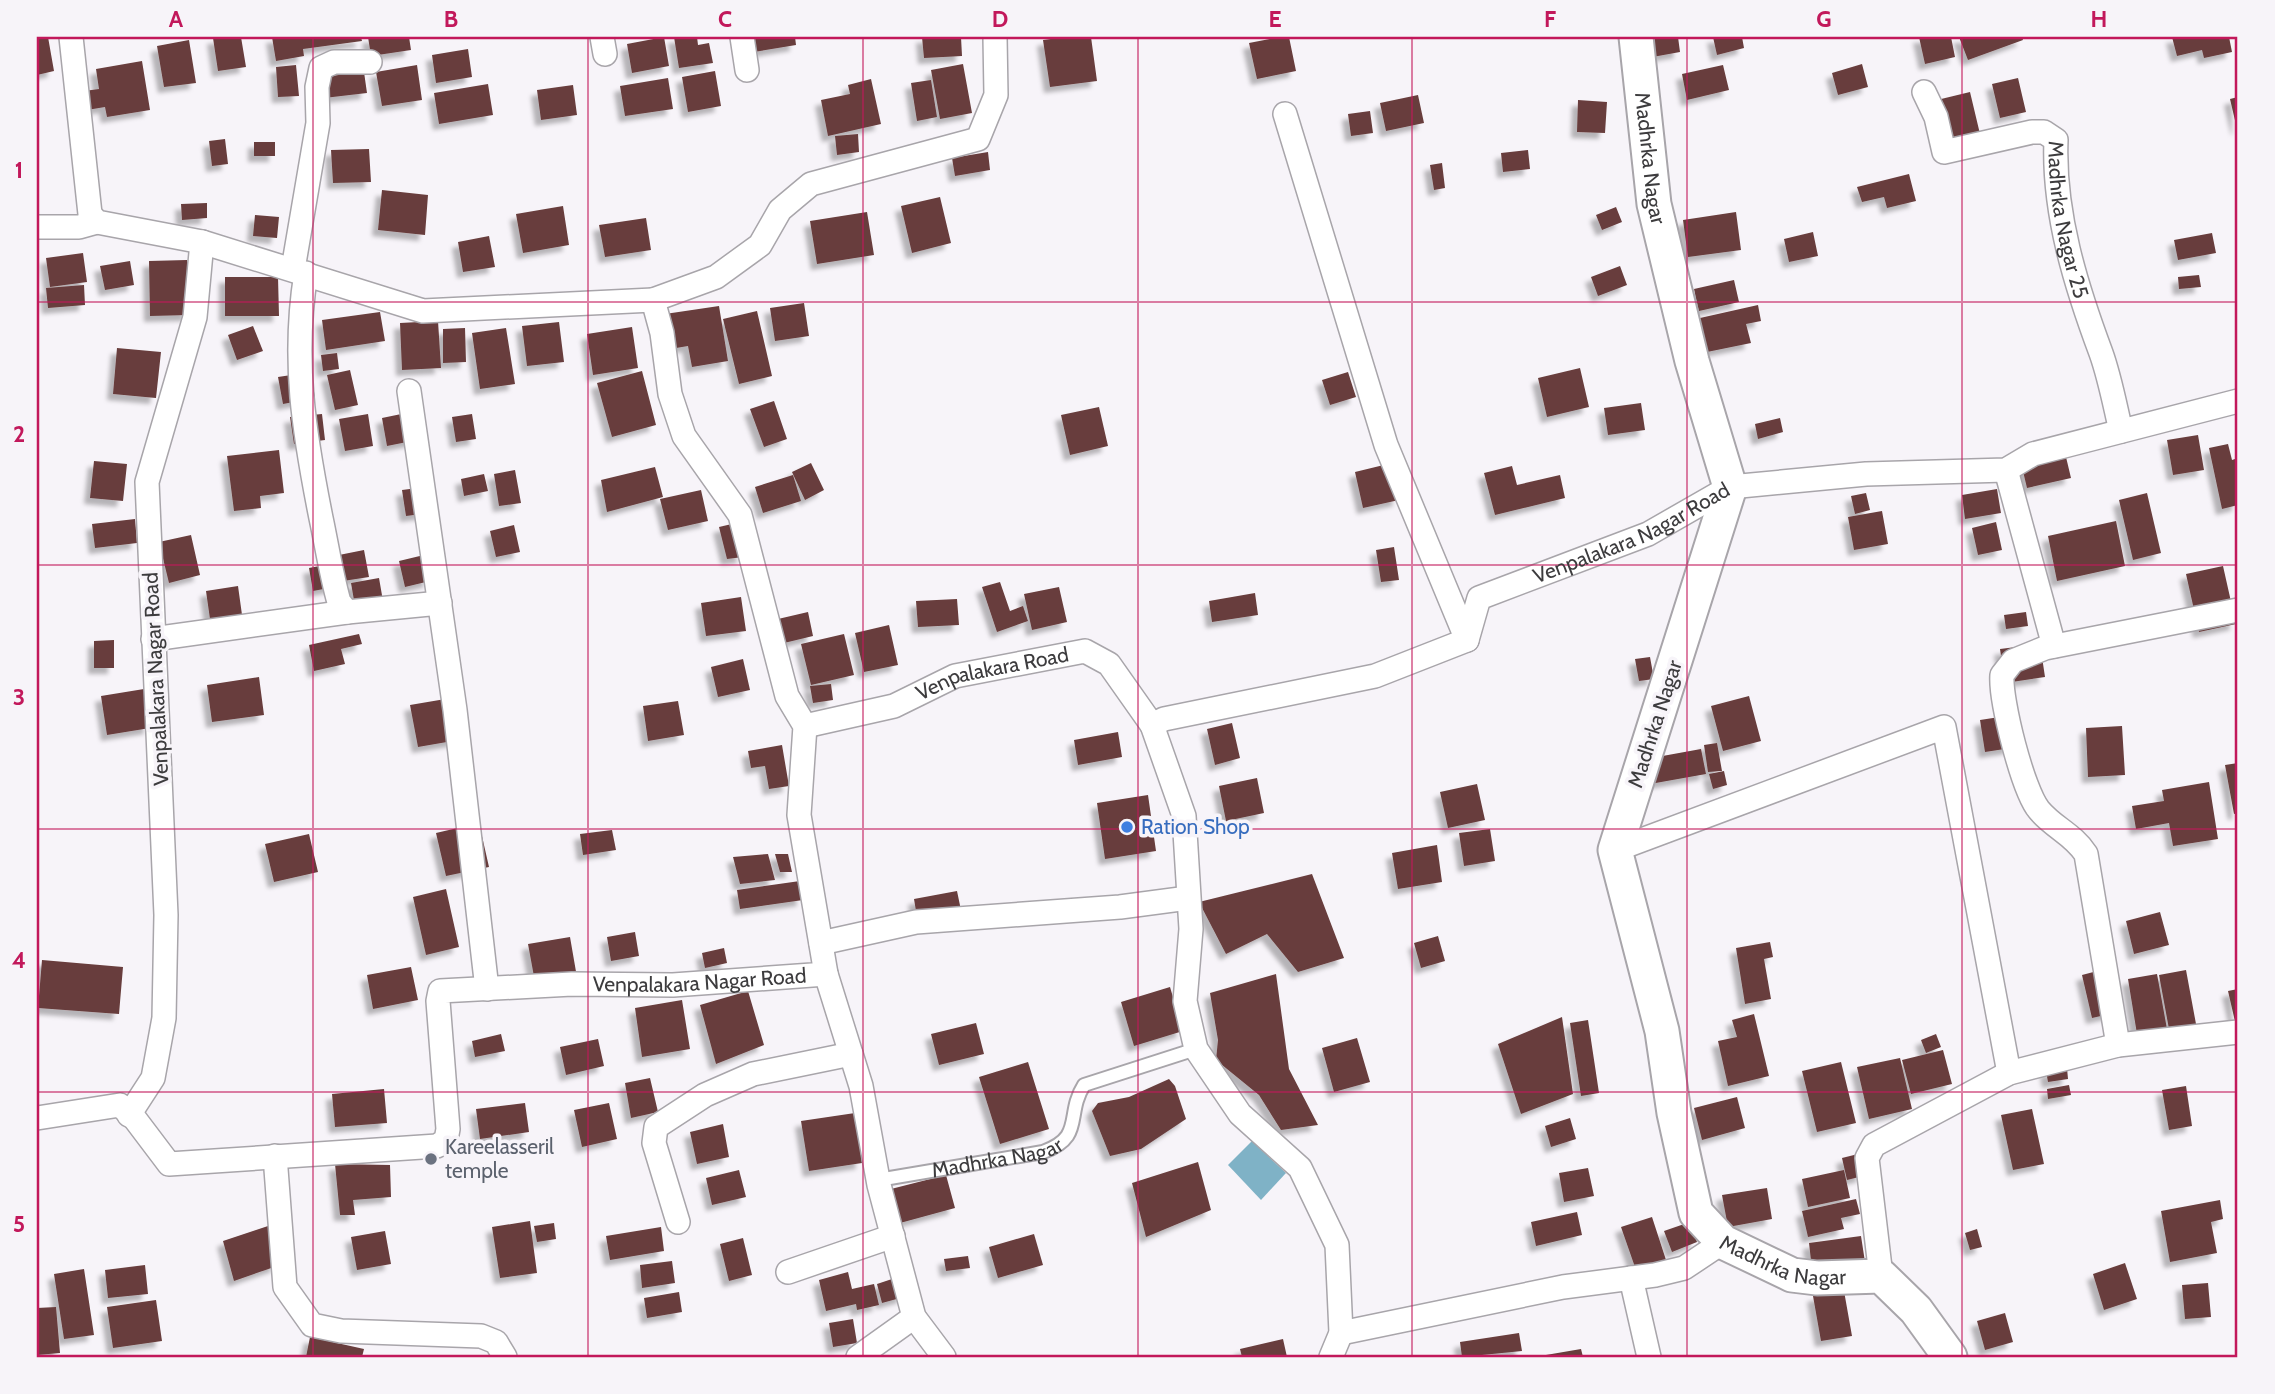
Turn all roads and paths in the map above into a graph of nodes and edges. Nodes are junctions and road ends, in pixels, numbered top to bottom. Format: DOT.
graph roads {
  1 [pos="71,37"];
  2 [pos="742,37"];
  3 [pos="995,37"];
  4 [pos="1636,37"];
  5 [pos="370,62"];
  6 [pos="747,70"];
  7 [pos="1924,92"];
  8 [pos="1285,114"];
  9 [pos="97,222"];
  10 [pos="37,227"];
  11 [pos="202,242"];
  12 [pos="300,271"];
  13 [pos="653,300"];
  14 [pos="409,391"];
  15 [pos="2238,401"];
  16 [pos="2121,431"];
  17 [pos="2006,470"];
  18 [pos="1730,487"];
  19 [pos="440,603"];
  20 [pos="2238,610"];
  21 [pos="347,612"];
  22 [pos="153,639"];
  23 [pos="1467,640"];
  24 [pos="2054,646"];
  25 [pos="805,726"];
  26 [pos="1155,729"];
  27 [pos="1615,850"];
  28 [pos="1188,898"];
  29 [pos="821,943"];
  30 [pos="826,974"];
  31 [pos="487,989"];
  32 [pos="2238,1032"];
  33 [pos="2118,1045"];
  34 [pos="1196,1049"];
  35 [pos="851,1054"];
  36 [pos="2009,1073"];
  37 [pos="129,1115"];
  38 [pos="37,1118"];
  39 [pos="275,1156"];
  40 [pos="879,1183"];
  41 [pos="678,1222"];
  42 [pos="893,1237"];
  43 [pos="1723,1242"];
  44 [pos="788,1272"];
  45 [pos="1881,1276"];
  46 [pos="1631,1278"];
  47 [pos="914,1317"];
  48 [pos="1341,1333"];
  49 [pos="505,1357"];
  50 [pos="858,1357"];
  51 [pos="944,1357"];
  52 [pos="1331,1357"];
  53 [pos="1649,1357"];
  54 [pos="1950,1357"];
  1 -- 9 [label="street"];
  2 -- 6 [label="street"];
  3 -- 13 [label="street"];
  4 -- 18 [label="street, Madhrka Nagar"];
  5 -- 12 [label="street"];
  7 -- 16 [label="street, Madhrka Nagar 25"];
  8 -- 23 [label="street"];
  9 -- 10 [label="street"];
  9 -- 11 [label="street"];
  11 -- 12 [label="street"];
  11 -- 22 [label="street, Venpalakara Nagar Road"];
  12 -- 13 [label="street"];
  12 -- 21 [label="street"];
  13 -- 25 [label="street"];
  14 -- 19 [label="street"];
  15 -- 16 [label="street, Venpalakara Nagar Road"];
  16 -- 17 [label="street, Venpalakara Nagar Road"];
  17 -- 18 [label="street, Venpalakara Nagar Road"];
  17 -- 24 [label="street"];
  18 -- 23 [label="street, Venpalakara Nagar Road"];
  18 -- 27 [label="street, Madhrka Nagar"];
  19 -- 21 [label="street"];
  19 -- 31 [label="street"];
  20 -- 24 [label="street"];
  21 -- 22 [label="street"];
  22 -- 37 [label="street, Venpalakara Nagar Road"];
  23 -- 26 [label="street"];
  24 -- 33 [label="street"];
  25 -- 26 [label="street, Venpalakara Road"];
  25 -- 29 [label="street, Venpalakara Nagar Road"];
  26 -- 28 [label="street, Venpalakara Road"];
  27 -- 36 [label="street"];
  27 -- 43 [label="street, Madhrka Nagar"];
  28 -- 29 [label="street"];
  28 -- 34 [label="street, Venpalakara Road"];
  29 -- 30 [label="street, Venpalakara Nagar Road"];
  30 -- 31 [label="street, Venpalakara Nagar Road"];
  30 -- 35 [label="street"];
  31 -- 39 [label="street, Venpalakara Nagar Road"];
  32 -- 33 [label="street, Madhrka Nagar"];
  33 -- 36 [label="street, Madhrka Nagar"];
  34 -- 40 [label="lane, Madhrka Nagar"];
  34 -- 48 [label="street"];
  35 -- 40 [label="street"];
  35 -- 41 [label="street"];
  36 -- 45 [label="street, Madhrka Nagar"];
  37 -- 38 [label="street"];
  37 -- 39 [label="street, Venpalakara Nagar Road"];
  39 -- 49 [label="street"];
  40 -- 42 [label="street"];
  42 -- 44 [label="street"];
  42 -- 47 [label="street"];
  43 -- 45 [label="street, Madhrka Nagar"];
  43 -- 46 [label="street"];
  45 -- 54 [label="street, Madhrka Nagar"];
  46 -- 48 [label="street"];
  46 -- 53 [label="street"];
  47 -- 50 [label="street"];
  47 -- 51 [label="street"];
  48 -- 52 [label="street"];
}
